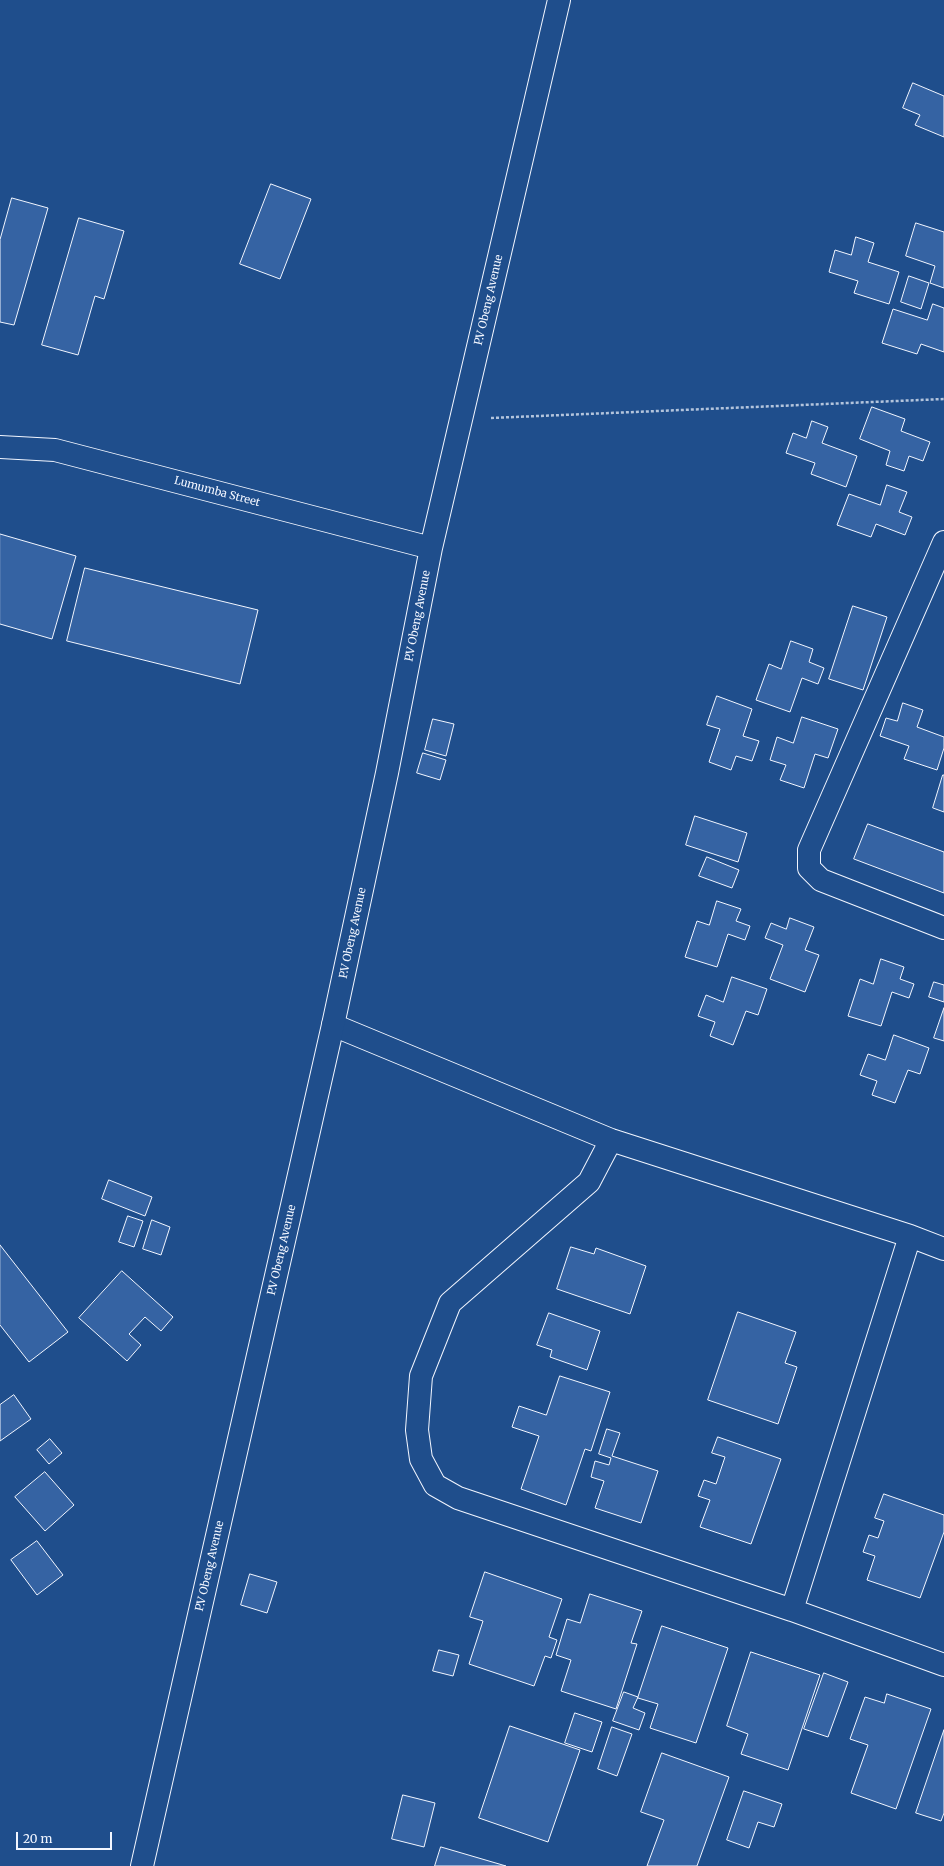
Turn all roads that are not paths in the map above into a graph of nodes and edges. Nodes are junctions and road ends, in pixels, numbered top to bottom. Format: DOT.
graph roads {
  1 [pos="575,0"];
  2 [pos="553,13"];
  3 [pos="0,447"];
  4 [pos="944,542"];
  5 [pos="432,548"];
  6 [pos="944,928"];
  7 [pos="333,1025"];
  8 [pos="611,1140"];
  9 [pos="910,1236"];
  10 [pos="944,1249"];
  11 [pos="792,1610"];
  12 [pos="944,1665"];
  13 [pos="142,1866"];
  1 -- 2 [label="street"];
  2 -- 5 [label="street, P.V Obeng Avenue"];
  3 -- 5 [label="street, Lumumba Street"];
  4 -- 6 [label="street"];
  5 -- 7 [label="street, P.V Obeng Avenue"];
  7 -- 8 [label="street"];
  7 -- 13 [label="street, P.V Obeng Avenue"];
  8 -- 9 [label="street"];
  8 -- 11 [label="street"];
  9 -- 10 [label="street"];
  9 -- 11 [label="street"];
  11 -- 12 [label="street"];
}
